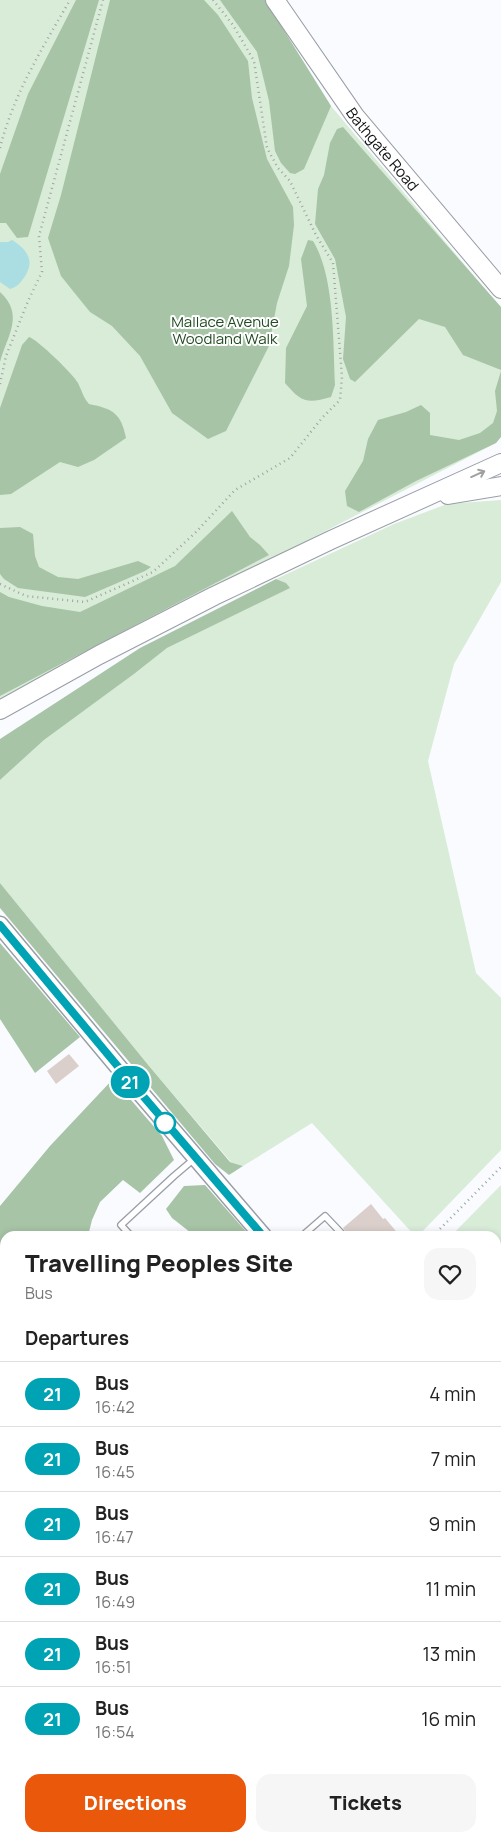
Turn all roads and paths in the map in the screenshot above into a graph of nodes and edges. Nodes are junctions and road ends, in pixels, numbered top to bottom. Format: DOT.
graph roads {
  1 [pos="70,0"];
  2 [pos="103,0"];
  3 [pos="213,0"];
  4 [pos="275,0"];
  5 [pos="0,148"];
  6 [pos="501,289"];
  7 [pos="0,384"];
  8 [pos="501,463"];
  9 [pos="501,486"];
  10 [pos="422,499"];
  11 [pos="0,584"];
  12 [pos="0,710"];
  13 [pos="0,925"];
  14 [pos="196,1158"];
  15 [pos="501,1167"];
  16 [pos="126,1231"];
  17 [pos="259,1231"];
  18 [pos="308,1231"];
  19 [pos="339,1231"];
  20 [pos="438,1231"];
  1 -- 5 [label="path"];
  2 -- 7 [label="path"];
  3 -- 11 [label="path"];
  4 -- 6 [label="main road, Bathgate Road"];
  10 -- 8 [label="main road, one-way"];
  9 -- 10 [label="main road"];
  10 -- 12 [label="main road"];
  13 -- 14 [label="main road"];
  14 -- 16 [label="lane"];
  14 -- 17 [label="main road"];
  15 -- 20 [label="path"];
  18 -- 19 [label="lane"];
}
